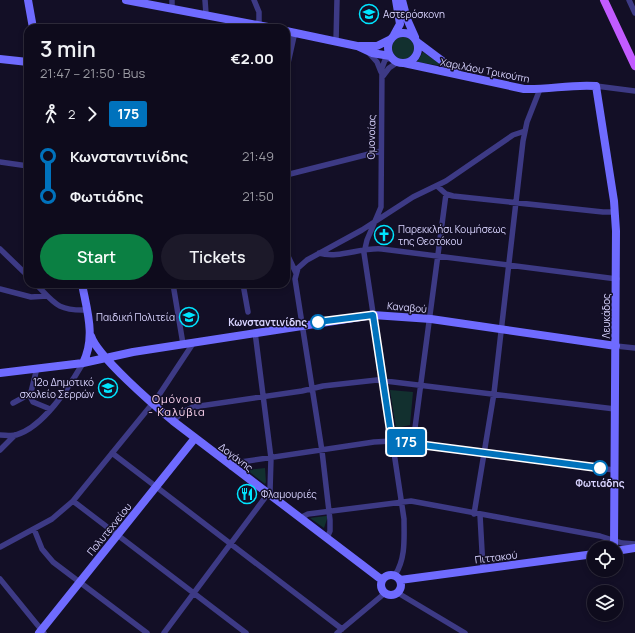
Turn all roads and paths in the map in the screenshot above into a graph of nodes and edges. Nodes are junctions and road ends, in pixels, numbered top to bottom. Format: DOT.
graph roads {
  1 [pos="28,0"];
  2 [pos="131,0"];
  3 [pos="205,0"];
  4 [pos="254,0"];
  5 [pos="337,0"];
  6 [pos="396,0"];
  7 [pos="402,0"];
  8 [pos="604,0"];
  9 [pos="628,0"];
  10 [pos="172,4"];
  11 [pos="635,13"];
  12 [pos="206,14"];
  13 [pos="32,24"];
  14 [pos="254,24"];
  15 [pos="259,24"];
  16 [pos="290,31"];
  17 [pos="295,32"];
  18 [pos="393,37"];
  19 [pos="416,40"];
  20 [pos="336,42"];
  21 [pos="357,46"];
  22 [pos="367,51"];
  23 [pos="290,54"];
  24 [pos="0,59"];
  25 [pos="396,60"];
  26 [pos="24,62"];
  27 [pos="635,66"];
  28 [pos="461,74"];
  29 [pos="383,76"];
  30 [pos="596,86"];
  31 [pos="540,89"];
  32 [pos="635,91"];
  33 [pos="525,131"];
  34 [pos="381,151"];
  35 [pos="0,162"];
  36 [pos="24,165"];
  37 [pos="290,174"];
  38 [pos="437,186"];
  39 [pos="446,194"];
  40 [pos="516,202"];
  41 [pos="615,212"];
  42 [pos="377,220"];
  43 [pos="0,249"];
  44 [pos="365,249"];
  45 [pos="319,253"];
  46 [pos="439,256"];
  47 [pos="290,260"];
  48 [pos="509,265"];
  49 [pos="24,272"];
  50 [pos="296,272"];
  51 [pos="617,279"];
  52 [pos="40,288"];
  53 [pos="83,288"];
  54 [pos="174,288"];
  55 [pos="244,288"];
  56 [pos="0,289"];
  57 [pos="47,296"];
  58 [pos="87,310"];
  59 [pos="248,312"];
  60 [pos="373,315"];
  61 [pos="431,319"];
  62 [pos="303,325"];
  63 [pos="501,330"];
  64 [pos="255,332"];
  65 [pos="91,336"];
  66 [pos="194,342"];
  67 [pos="183,344"];
  68 [pos="616,346"];
  69 [pos="635,348"];
  70 [pos="107,358"];
  71 [pos="83,363"];
  72 [pos="37,368"];
  73 [pos="0,372"];
  74 [pos="382,380"];
  75 [pos="422,384"];
  76 [pos="312,389"];
  77 [pos="494,393"];
  78 [pos="30,396"];
  79 [pos="264,397"];
  80 [pos="13,403"];
  81 [pos="153,404"];
  82 [pos="50,409"];
  83 [pos="615,409"];
  84 [pos="173,421"];
  85 [pos="0,435"];
  86 [pos="15,435"];
  87 [pos="195,438"];
  88 [pos="392,441"];
  89 [pos="413,443"];
  90 [pos="0,450"];
  91 [pos="322,451"];
  92 [pos="112,453"];
  93 [pos="485,453"];
  94 [pos="271,458"];
  95 [pos="231,467"];
  96 [pos="614,470"];
  97 [pos="156,487"];
  98 [pos="269,495"];
  99 [pos="73,501"];
  100 [pos="402,501"];
  101 [pos="329,511"];
  102 [pos="477,514"];
  103 [pos="300,518"];
  104 [pos="34,529"];
  105 [pos="118,535"];
  106 [pos="327,538"];
  107 [pos="609,541"];
  108 [pos="614,541"];
  109 [pos="231,544"];
  110 [pos="623,544"];
  111 [pos="635,544"];
  112 [pos="0,546"];
  113 [pos="635,548"];
  114 [pos="623,550"];
  115 [pos="587,555"];
  116 [pos="483,569"];
  117 [pos="398,578"];
  118 [pos="0,579"];
  119 [pos="382,580"];
  120 [pos="79,582"];
  121 [pos="385,593"];
  122 [pos="398,593"];
  123 [pos="195,594"];
  124 [pos="342,629"];
  125 [pos="42,632"];
  126 [pos="146,633"];
  127 [pos="164,633"];
  128 [pos="246,633"];
  129 [pos="337,633"];
  130 [pos="465,633"];
  1 -- 13 [label="street"];
  2 -- 10 [label="street"];
  3 -- 12 [label="street"];
  4 -- 15 [label="street"];
  5 -- 20 [label="street"];
  6 -- 18 [label="street"];
  7 -- 19 [label="street"];
  8 -- 27 [label="main road"];
  9 -- 11 [label="street"];
  10 -- 12 [label="street"];
  12 -- 14 [label="street"];
  16 -- 17 [label="street, Χαριλάου Τρικούπη"];
  17 -- 20 [label="street, Χαριλάου Τρικούπη"];
  17 -- 23 [label="street"];
  18 -- 19 [label="street"];
  18 -- 21 [label="street"];
  18 -- 25 [label="street"];
  19 -- 25 [label="street"];
  19 -- 28 [label="street"];
  20 -- 21 [label="street, Χαριλάου Τρικούπη"];
  21 -- 22 [label="street, Χαριλάου Τρικούπη"];
  22 -- 25 [label="street, Χαριλάου Τρικούπη"];
  22 -- 29 [label="street"];
  24 -- 26 [label="street"];
  25 -- 28 [label="street, Χαριλάου Τρικούπη"];
  25 -- 29 [label="street"];
  25 -- 29 [label="street, Ομονοίας"];
  28 -- 31 [label="street, Χαριλάου Τρικούπη"];
  29 -- 34 [label="street, Ομονοίας"];
  30 -- 31 [label="street, Χαριλάου Τρικούπη"];
  30 -- 32 [label="street, Χαριλάου Τρικούπη"];
  30 -- 41 [label="street, Λευκάδος"];
  31 -- 33 [label="street"];
  33 -- 38 [label="street"];
  33 -- 40 [label="street"];
  34 -- 37 [label="street"];
  34 -- 42 [label="street, Ομονοίας"];
  35 -- 36 [label="street"];
  38 -- 39 [label="street"];
  38 -- 42 [label="street"];
  39 -- 40 [label="street"];
  39 -- 46 [label="street"];
  40 -- 41 [label="street"];
  40 -- 48 [label="street"];
  41 -- 51 [label="street, Λευκάδος"];
  42 -- 44 [label="street, Ομονοίας"];
  42 -- 45 [label="street"];
  43 -- 49 [label="street"];
  44 -- 45 [label="street"];
  44 -- 46 [label="street"];
  44 -- 60 [label="street"];
  45 -- 50 [label="street"];
  46 -- 48 [label="street"];
  46 -- 61 [label="street"];
  47 -- 50 [label="street"];
  48 -- 51 [label="street"];
  48 -- 63 [label="street"];
  50 -- 62 [label="street"];
  51 -- 68 [label="street, Λευκάδος"];
  52 -- 57 [label="street"];
  53 -- 58 [label="street"];
  54 -- 67 [label="street"];
  55 -- 59 [label="street"];
  56 -- 57 [label="street"];
  57 -- 58 [label="street"];
  58 -- 65 [label="street"];
  60 -- 61 [label="street, Καναβού"];
  60 -- 62 [label="street, Καναβού"];
  60 -- 74 [label="street"];
  61 -- 63 [label="street, Καναβού"];
  61 -- 75 [label="street"];
  62 -- 64 [label="street, Καναβού"];
  62 -- 76 [label="street"];
  63 -- 68 [label="street, Καναβού"];
  63 -- 77 [label="street"];
  64 -- 66 [label="street, Καναβού"];
  64 -- 79 [label="street"];
  65 -- 70 [label="street, Δογάνης"];
  65 -- 71 [label="street"];
  66 -- 67 [label="street, Καναβού"];
  66 -- 81 [label="street"];
  67 -- 70 [label="street, Καναβού"];
  68 -- 69 [label="street, Καναβού"];
  68 -- 83 [label="street, Λευκάδος"];
  70 -- 71 [label="street, Καναβού"];
  70 -- 81 [label="street, Δογάνης"];
  71 -- 72 [label="street, Καναβού"];
  71 -- 82 [label="street"];
  72 -- 73 [label="street, Καναβού"];
  72 -- 78 [label="street"];
  74 -- 75 [label="street"];
  74 -- 76 [label="street"];
  74 -- 88 [label="street"];
  75 -- 77 [label="street"];
  75 -- 89 [label="street"];
  76 -- 79 [label="street"];
  76 -- 91 [label="street"];
  77 -- 83 [label="street"];
  77 -- 93 [label="street"];
  78 -- 80 [label="street"];
  78 -- 82 [label="street"];
  79 -- 84 [label="street"];
  79 -- 94 [label="street"];
  81 -- 84 [label="street, Δογάνης"];
  81 -- 92 [label="street"];
  82 -- 86 [label="street"];
  83 -- 96 [label="street, Λευκάδος"];
  84 -- 87 [label="street, Δογάνης"];
  85 -- 86 [label="street"];
  86 -- 90 [label="street"];
  87 -- 95 [label="street, Δογάνης"];
  87 -- 97 [label="street, Πολυτεχνείου"];
  88 -- 89 [label="street"];
  88 -- 91 [label="street"];
  88 -- 100 [label="street"];
  89 -- 93 [label="street"];
  91 -- 94 [label="street"];
  91 -- 101 [label="street"];
  92 -- 97 [label="street"];
  92 -- 99 [label="street"];
  93 -- 96 [label="street"];
  93 -- 102 [label="street"];
  94 -- 95 [label="street"];
  94 -- 98 [label="street"];
  95 -- 98 [label="street, Δογάνης"];
  96 -- 108 [label="street, Λευκάδος"];
  97 -- 105 [label="street, Πολυτεχνείου"];
  97 -- 109 [label="street"];
  98 -- 103 [label="street, Δογάνης"];
  98 -- 109 [label="street"];
  99 -- 104 [label="street"];
  99 -- 105 [label="street"];
  100 -- 101 [label="street"];
  100 -- 102 [label="street"];
  100 -- 117 [label="street"];
  101 -- 103 [label="street"];
  101 -- 106 [label="street"];
  102 -- 107 [label="street"];
  102 -- 116 [label="street"];
  103 -- 106 [label="street, Δογάνης"];
  104 -- 112 [label="street"];
  104 -- 120 [label="street"];
  105 -- 120 [label="street, Πολυτεχνείου"];
  105 -- 123 [label="street"];
  106 -- 119 [label="street, Δογάνης"];
  109 -- 123 [label="street"];
  109 -- 124 [label="street"];
  110 -- 111 [label="street"];
  113 -- 114 [label="street"];
  115 -- 116 [label="street, Πιττακού"];
  116 -- 117 [label="street, Πιττακού"];
  117 -- 119 [label="street"];
  117 -- 122 [label="street"];
  118 -- 125 [label="street"];
  119 -- 121 [label="street"];
  120 -- 125 [label="street, Πολυτεχνείου"];
  120 -- 126 [label="street"];
  121 -- 122 [label="street"];
  121 -- 124 [label="street"];
  122 -- 130 [label="street"];
  123 -- 127 [label="street"];
  123 -- 128 [label="street"];
  124 -- 129 [label="street"];
}
